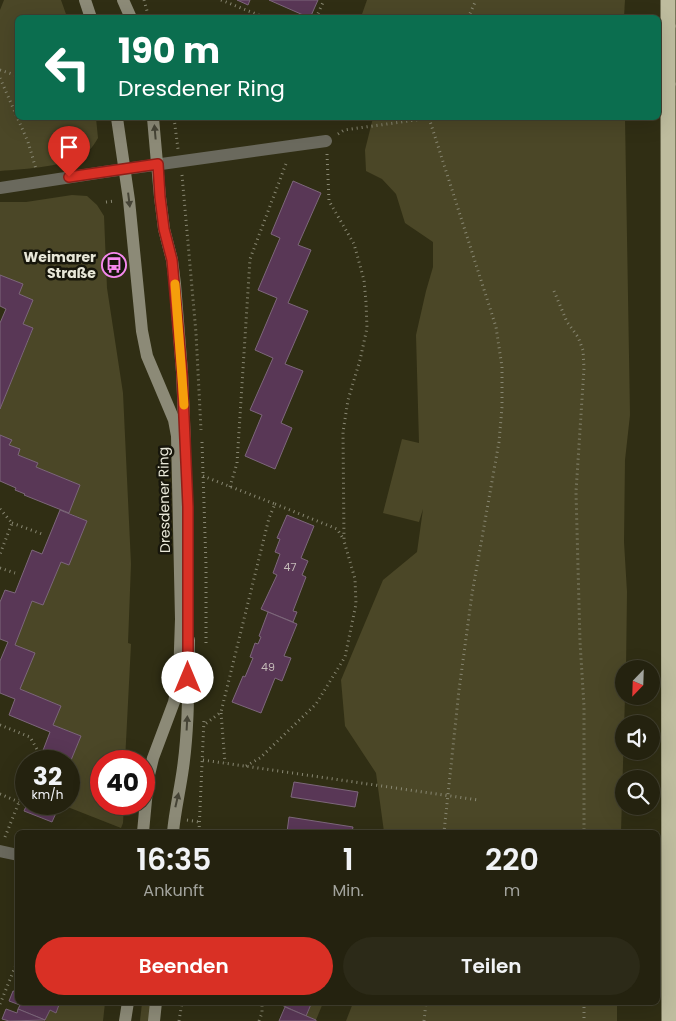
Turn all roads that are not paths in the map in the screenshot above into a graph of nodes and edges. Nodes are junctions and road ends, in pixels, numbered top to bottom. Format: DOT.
graph roads {
  1 [pos="85,0"];
  2 [pos="123,0"];
  3 [pos="668,0"];
  4 [pos="90,15"];
  5 [pos="130,15"];
  6 [pos="118,120"];
  7 [pos="153,120"];
  8 [pos="326,141"];
  9 [pos="158,164"];
  10 [pos="126,169"];
  11 [pos="0,188"];
  12 [pos="143,830"];
  13 [pos="173,830"];
  14 [pos="0,850"];
  15 [pos="15,854"];
  16 [pos="128,1005"];
  17 [pos="156,1005"];
  18 [pos="126,1021"];
  19 [pos="154,1021"];
  20 [pos="669,1021"];
  1 -- 4 [label="street"];
  2 -- 5 [label="street"];
  3 -- 20 [label="highway, bridge"];
  6 -- 10 [label="street, Dresdener Ring"];
  9 -- 7 [label="street, Dresdener Ring, one-way"];
  8 -- 9 [label="street"];
  9 -- 10 [label="street"];
  13 -- 9 [label="street, Dresdener Ring, one-way"];
  10 -- 11 [label="street"];
  10 -- 12 [label="street, Dresdener Ring, one-way"];
  14 -- 15 [label="street"];
  16 -- 18 [label="street"];
  17 -- 19 [label="street"];
}
